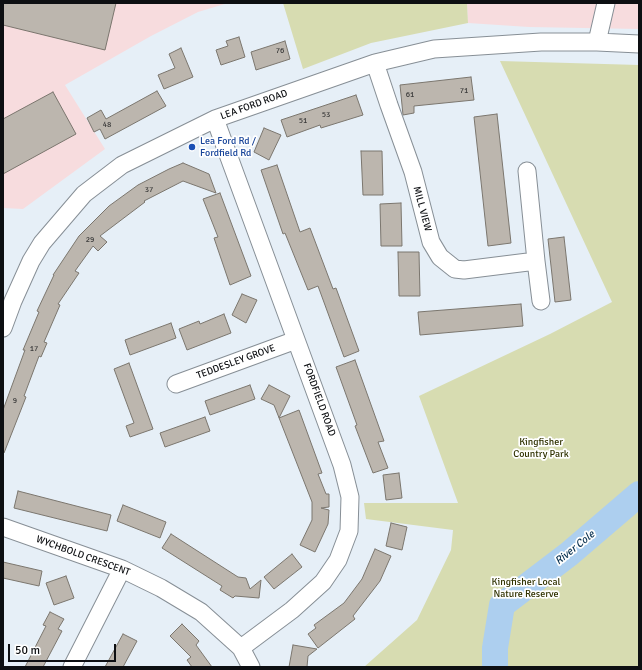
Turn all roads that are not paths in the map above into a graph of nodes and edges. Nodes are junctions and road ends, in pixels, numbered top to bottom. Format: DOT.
graph roads {
  1 [pos="606,3"];
  2 [pos="597,42"];
  3 [pos="639,44"];
  4 [pos="375,63"];
  5 [pos="214,119"];
  6 [pos="527,171"];
  7 [pos="536,261"];
  8 [pos="541,301"];
  9 [pos="3,328"];
  10 [pos="296,340"];
  11 [pos="176,384"];
  12 [pos="3,527"];
  13 [pos="122,569"];
  14 [pos="241,648"];
  15 [pos="72,667"];
  16 [pos="250,667"];
  1 -- 2 [label="street"];
  2 -- 3 [label="street, LEA FORD ROAD"];
  2 -- 4 [label="street, LEA FORD ROAD"];
  4 -- 5 [label="street, LEA FORD ROAD"];
  4 -- 7 [label="street, MILL VIEW"];
  5 -- 9 [label="street, LEA FORD ROAD"];
  5 -- 10 [label="street, FORDFIELD ROAD"];
  6 -- 7 [label="street"];
  7 -- 8 [label="street"];
  10 -- 11 [label="street, TEDDESLEY GROVE"];
  10 -- 14 [label="street, FORDFIELD ROAD"];
  12 -- 13 [label="street, WYCHBOLD CRESCENT"];
  13 -- 14 [label="street, WYCHBOLD CRESCENT"];
  13 -- 15 [label="street"];
  14 -- 16 [label="street, WYCHBOLD CRESCENT"];
}
